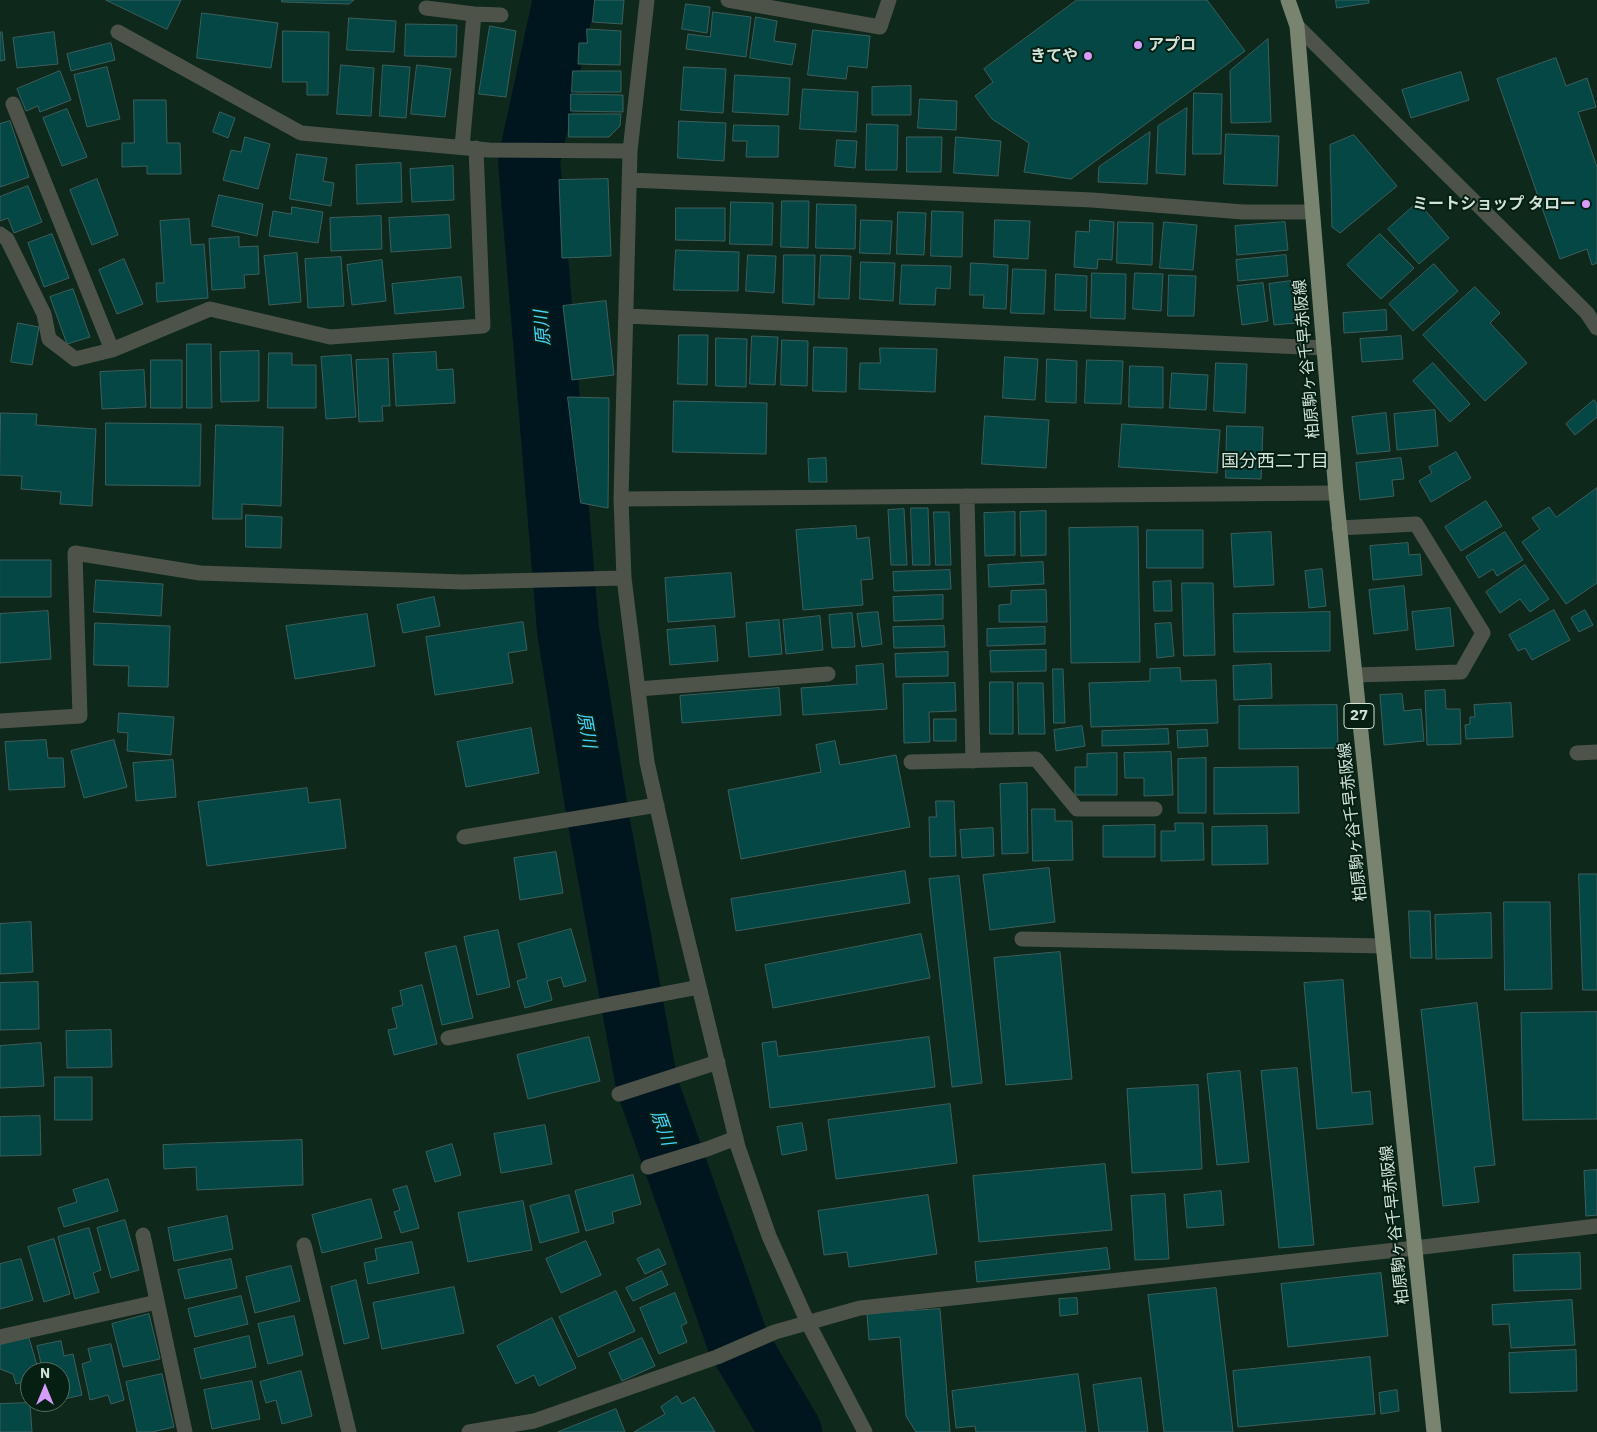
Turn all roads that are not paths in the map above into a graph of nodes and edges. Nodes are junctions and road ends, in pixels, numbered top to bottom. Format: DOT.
graph roads {
  1 [pos="647,0"];
  2 [pos="728,0"];
  3 [pos="889,0"];
  4 [pos="1288,0"];
  5 [pos="426,8"];
  6 [pos="474,14"];
  7 [pos="501,15"];
  8 [pos="1296,26"];
  9 [pos="118,32"];
  10 [pos="12,104"];
  11 [pos="469,148"];
  12 [pos="630,151"];
  13 [pos="630,180"];
  14 [pos="1312,212"];
  15 [pos="0,234"];
  16 [pos="627,316"];
  17 [pos="1597,328"];
  18 [pos="1324,348"];
  19 [pos="112,350"];
  20 [pos="1336,493"];
  21 [pos="966,496"];
  22 [pos="621,498"];
  23 [pos="1339,528"];
  24 [pos="624,578"];
  25 [pos="828,674"];
  26 [pos="1355,675"];
  27 [pos="638,689"];
  28 [pos="0,721"];
  29 [pos="1597,752"];
  30 [pos="1577,753"];
  31 [pos="973,761"];
  32 [pos="911,762"];
  33 [pos="657,805"];
  34 [pos="1155,809"];
  35 [pos="464,836"];
  36 [pos="1022,939"];
  37 [pos="1384,946"];
  38 [pos="700,988"];
  39 [pos="448,1038"];
  40 [pos="718,1062"];
  41 [pos="619,1094"];
  42 [pos="736,1138"];
  43 [pos="648,1168"];
  44 [pos="1597,1226"];
  45 [pos="143,1235"];
  46 [pos="304,1245"];
  47 [pos="1415,1248"];
  48 [pos="157,1302"];
  49 [pos="808,1322"];
  50 [pos="0,1337"];
  51 [pos="536,1427"];
  52 [pos="185,1432"];
  53 [pos="349,1432"];
  54 [pos="469,1432"];
  55 [pos="865,1432"];
  56 [pos="1434,1432"];
  1 -- 12 [label="street"];
  2 -- 3 [label="street"];
  4 -- 8 [label="main road, 柏原駒ヶ谷千早赤阪線 / 27"];
  5 -- 6 [label="street"];
  6 -- 7 [label="street"];
  6 -- 11 [label="street"];
  8 -- 14 [label="main road, 柏原駒ヶ谷千早赤阪線 / 27"];
  8 -- 17 [label="street"];
  9 -- 11 [label="street"];
  10 -- 19 [label="street"];
  11 -- 12 [label="street"];
  11 -- 19 [label="street"];
  12 -- 13 [label="street"];
  13 -- 14 [label="street"];
  13 -- 16 [label="street"];
  14 -- 18 [label="main road, 柏原駒ヶ谷千早赤阪線 / 27"];
  15 -- 19 [label="street"];
  16 -- 18 [label="street"];
  16 -- 22 [label="street"];
  18 -- 20 [label="main road, 柏原駒ヶ谷千早赤阪線 / 27"];
  20 -- 21 [label="street"];
  20 -- 23 [label="main road, 柏原駒ヶ谷千早赤阪線 / 27"];
  21 -- 22 [label="street"];
  21 -- 31 [label="street"];
  22 -- 24 [label="street"];
  23 -- 26 [label="main road, 柏原駒ヶ谷千早赤阪線 / 27"];
  23 -- 26 [label="street"];
  24 -- 27 [label="street"];
  24 -- 28 [label="street"];
  25 -- 27 [label="street"];
  26 -- 37 [label="main road, 柏原駒ヶ谷千早赤阪線 / 27"];
  27 -- 33 [label="street"];
  29 -- 30 [label="street"];
  31 -- 32 [label="street"];
  31 -- 34 [label="street"];
  33 -- 35 [label="street"];
  33 -- 38 [label="street"];
  36 -- 37 [label="street"];
  37 -- 47 [label="main road, 柏原駒ヶ谷千早赤阪線 / 27"];
  38 -- 39 [label="street"];
  38 -- 40 [label="street"];
  40 -- 41 [label="street"];
  40 -- 42 [label="street"];
  42 -- 43 [label="street"];
  42 -- 49 [label="street"];
  44 -- 47 [label="street"];
  45 -- 48 [label="street"];
  46 -- 53 [label="street"];
  47 -- 49 [label="street"];
  47 -- 56 [label="main road, 柏原駒ヶ谷千早赤阪線 / 27"];
  48 -- 50 [label="street"];
  48 -- 52 [label="street"];
  49 -- 51 [label="street"];
  49 -- 55 [label="street"];
  51 -- 54 [label="street"];
}
